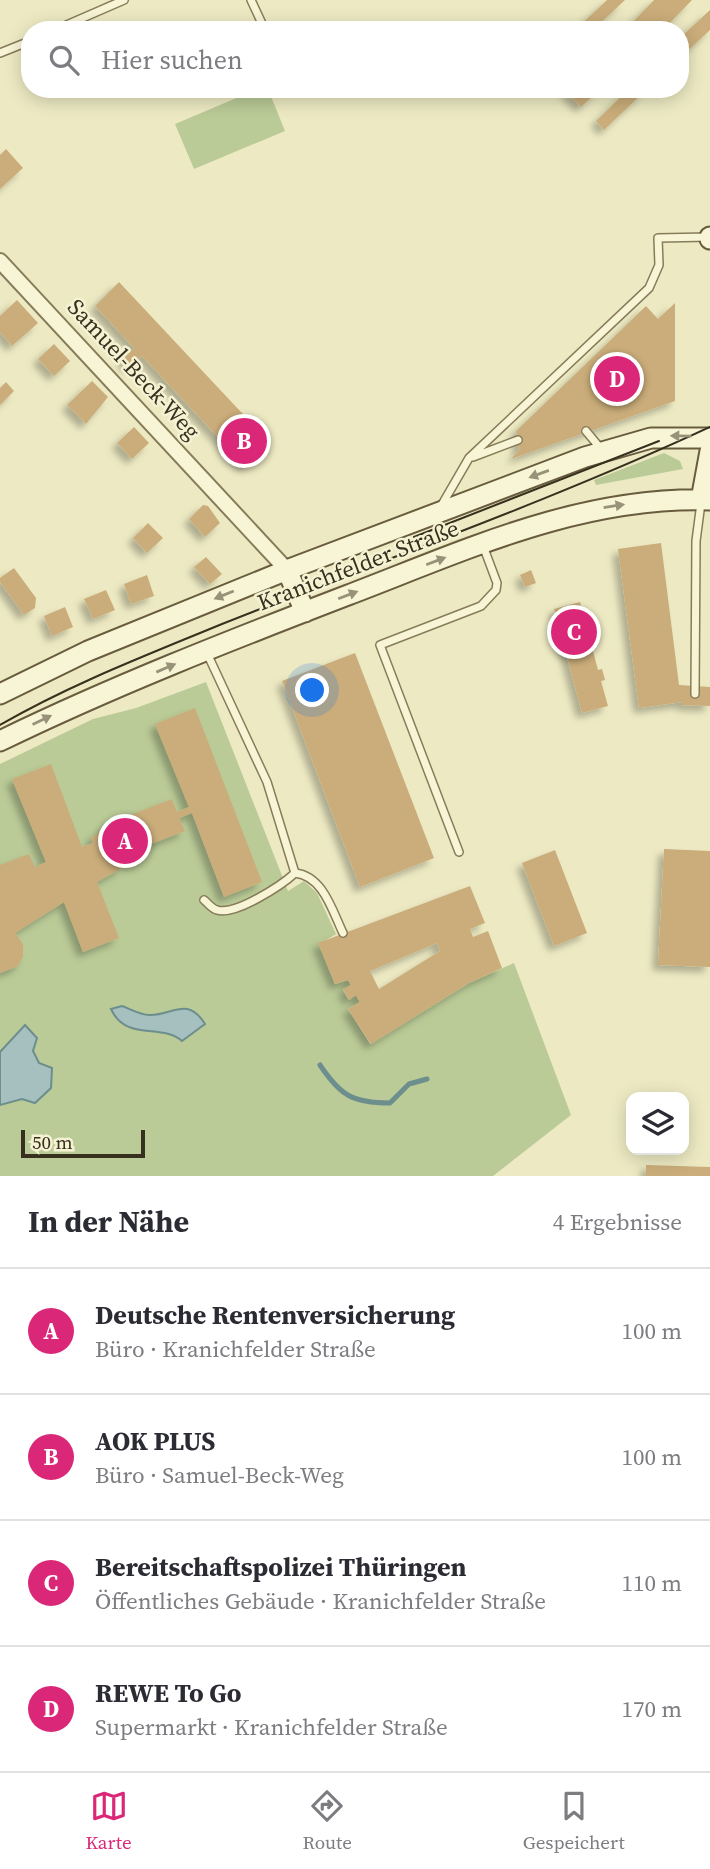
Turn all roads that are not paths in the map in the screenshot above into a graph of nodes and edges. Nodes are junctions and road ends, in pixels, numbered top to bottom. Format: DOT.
graph roads {
  1 [pos="124,0"];
  2 [pos="251,0"];
  3 [pos="76,21"];
  4 [pos="261,21"];
  5 [pos="21,45"];
  6 [pos="0,53"];
  7 [pos="710,238"];
  8 [pos="0,261"];
  9 [pos="562,371"];
  10 [pos="565,383"];
  11 [pos="586,431"];
  12 [pos="710,438"];
  13 [pos="518,440"];
  14 [pos="603,451"];
  15 [pos="710,451"];
  16 [pos="469,458"];
  17 [pos="705,500"];
  18 [pos="439,510"];
  19 [pos="482,543"];
  20 [pos="287,570"];
  21 [pos="305,611"];
  22 [pos="205,651"];
  23 [pos="0,694"];
  24 [pos="695,694"];
  25 [pos="0,741"];
  26 [pos="459,852"];
  27 [pos="295,873"];
  28 [pos="204,900"];
  29 [pos="344,933"];
  1 -- 3 [label="lane"];
  2 -- 4 [label="lane"];
  5 -- 6 [label="lane"];
  7 -- 9 [label="lane"];
  8 -- 20 [label="street, Samuel-Beck-Weg"];
  9 -- 10 [label="lane"];
  9 -- 16 [label="lane"];
  11 -- 14 [label="lane"];
  12 -- 14 [label="main road, Kranichfelder Straße, one-way"];
  13 -- 16 [label="lane"];
  14 -- 18 [label="main road, Kranichfelder Straße, one-way"];
  15 -- 17 [label="main road"];
  16 -- 18 [label="lane"];
  19 -- 17 [label="main road, Kranichfelder Straße, one-way"];
  17 -- 24 [label="lane"];
  18 -- 20 [label="main road, Kranichfelder Straße"];
  21 -- 19 [label="main road, Kranichfelder Straße, one-way"];
  19 -- 26 [label="lane"];
  20 -- 21 [label="main road, Samuel-Beck-Weg"];
  20 -- 23 [label="main road, Kranichfelder Straße, one-way"];
  21 -- 22 [label="main road, Kranichfelder Straße"];
  25 -- 22 [label="main road, Kranichfelder Straße, one-way"];
  22 -- 27 [label="lane"];
  27 -- 28 [label="lane"];
  27 -- 29 [label="lane"];
}
